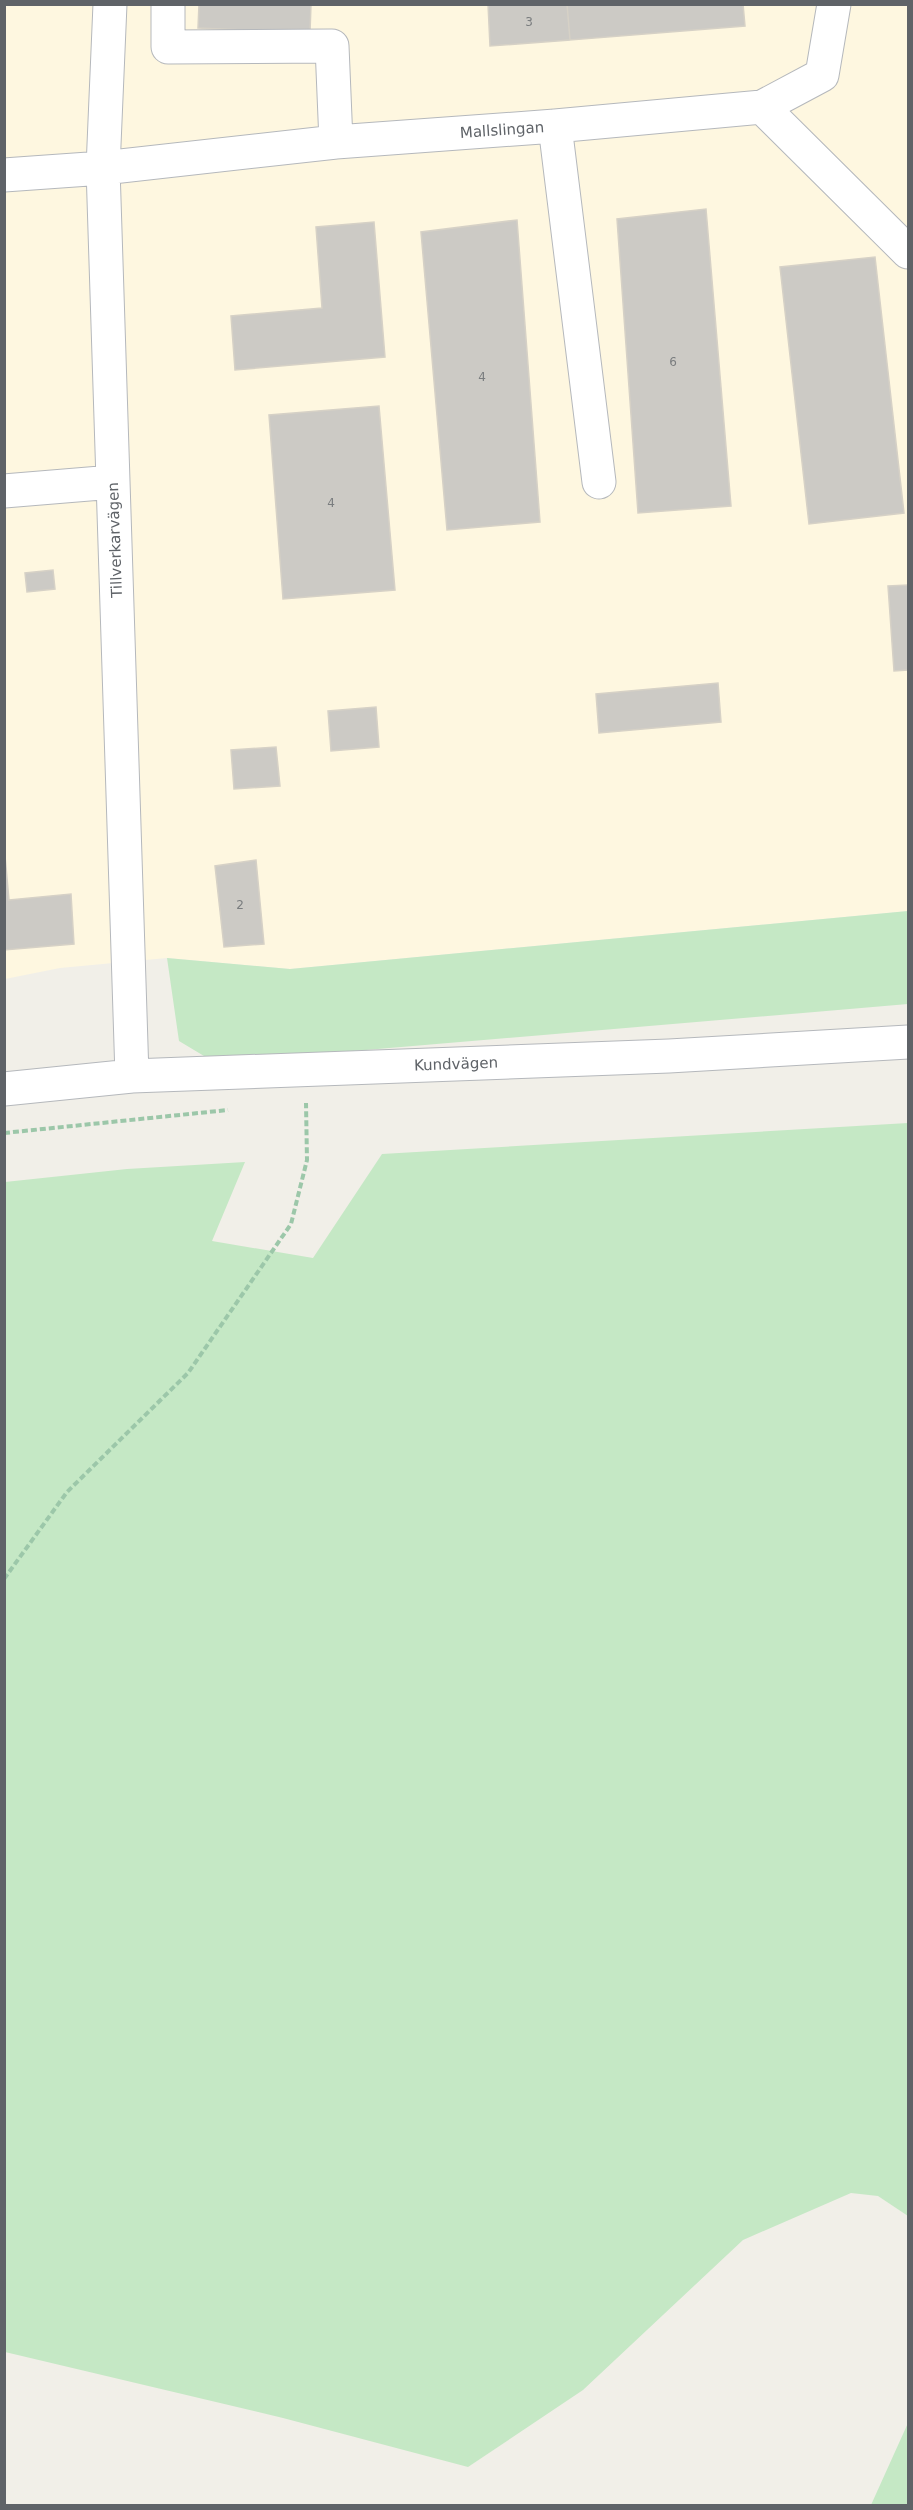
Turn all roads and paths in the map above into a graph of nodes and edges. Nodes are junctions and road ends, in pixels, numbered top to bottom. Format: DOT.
graph roads {
  1 [pos="110,4"];
  2 [pos="168,4"];
  3 [pos="834,4"];
  4 [pos="762,107"];
  5 [pos="555,126"];
  6 [pos="336,142"];
  7 [pos="103,168"];
  8 [pos="4,175"];
  9 [pos="909,252"];
  10 [pos="113,482"];
  11 [pos="599,482"];
  12 [pos="4,491"];
  13 [pos="909,1042"];
  14 [pos="306,1070"];
  15 [pos="132,1077"];
  16 [pos="4,1089"];
  17 [pos="4,1579"];
  1 -- 7 [label="street, Tillverkarvägen"];
  2 -- 6 [label="street"];
  3 -- 4 [label="street, Mallslingan"];
  4 -- 5 [label="street, Mallslingan"];
  4 -- 9 [label="street"];
  5 -- 6 [label="street, Mallslingan"];
  5 -- 11 [label="street"];
  6 -- 7 [label="street, Mallslingan"];
  7 -- 8 [label="street, Mallslingan"];
  7 -- 10 [label="street, Tillverkarvägen"];
  10 -- 12 [label="street"];
  10 -- 15 [label="street, Tillverkarvägen"];
  13 -- 14 [label="street, Kundvägen"];
  14 -- 15 [label="street, Kundvägen"];
  14 -- 17 [label="path"];
  15 -- 16 [label="street, Kundvägen"];
}
